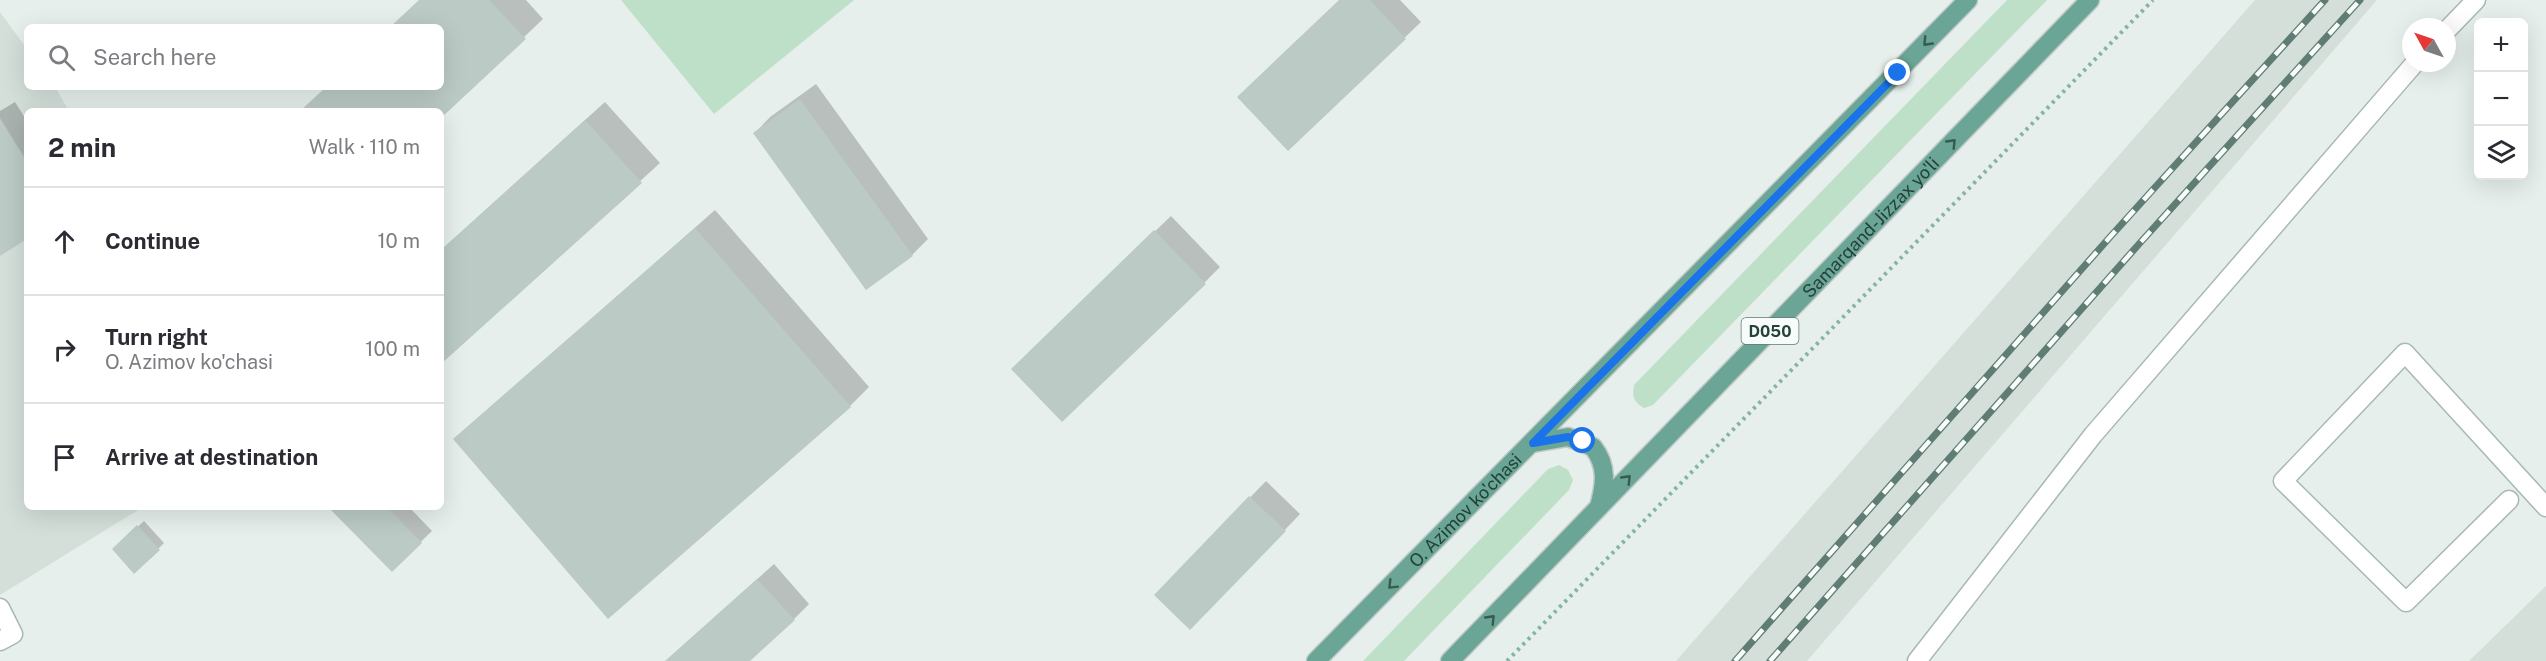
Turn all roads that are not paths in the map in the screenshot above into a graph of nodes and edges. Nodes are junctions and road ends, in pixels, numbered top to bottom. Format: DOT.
graph roads {
  1 [pos="1968,0"];
  2 [pos="2090,0"];
  3 [pos="2476,0"];
  4 [pos="2456,21"];
  5 [pos="2407,72"];
  6 [pos="1533,443"];
  7 [pos="2509,500"];
  8 [pos="2546,507"];
  9 [pos="1598,509"];
  10 [pos="0,608"];
  11 [pos="0,641"];
  12 [pos="1316,661"];
  13 [pos="1450,661"];
  14 [pos="1917,661"];
  1 -- 6 [label="main road, O. Azimov ko'chasi, one-way"];
  9 -- 2 [label="main road, Samarqand-Jizzax yo'li / D050, one-way"];
  3 -- 4 [label="street"];
  5 -- 14 [label="street"];
  6 -- 9 [label="main road"];
  6 -- 12 [label="main road, O. Azimov ko'chasi, one-way"];
  7 -- 8 [label="street"];
  13 -- 9 [label="main road, Samarqand-Jizzax yo'li / D050, one-way"];
  10 -- 11 [label="street"];
}
